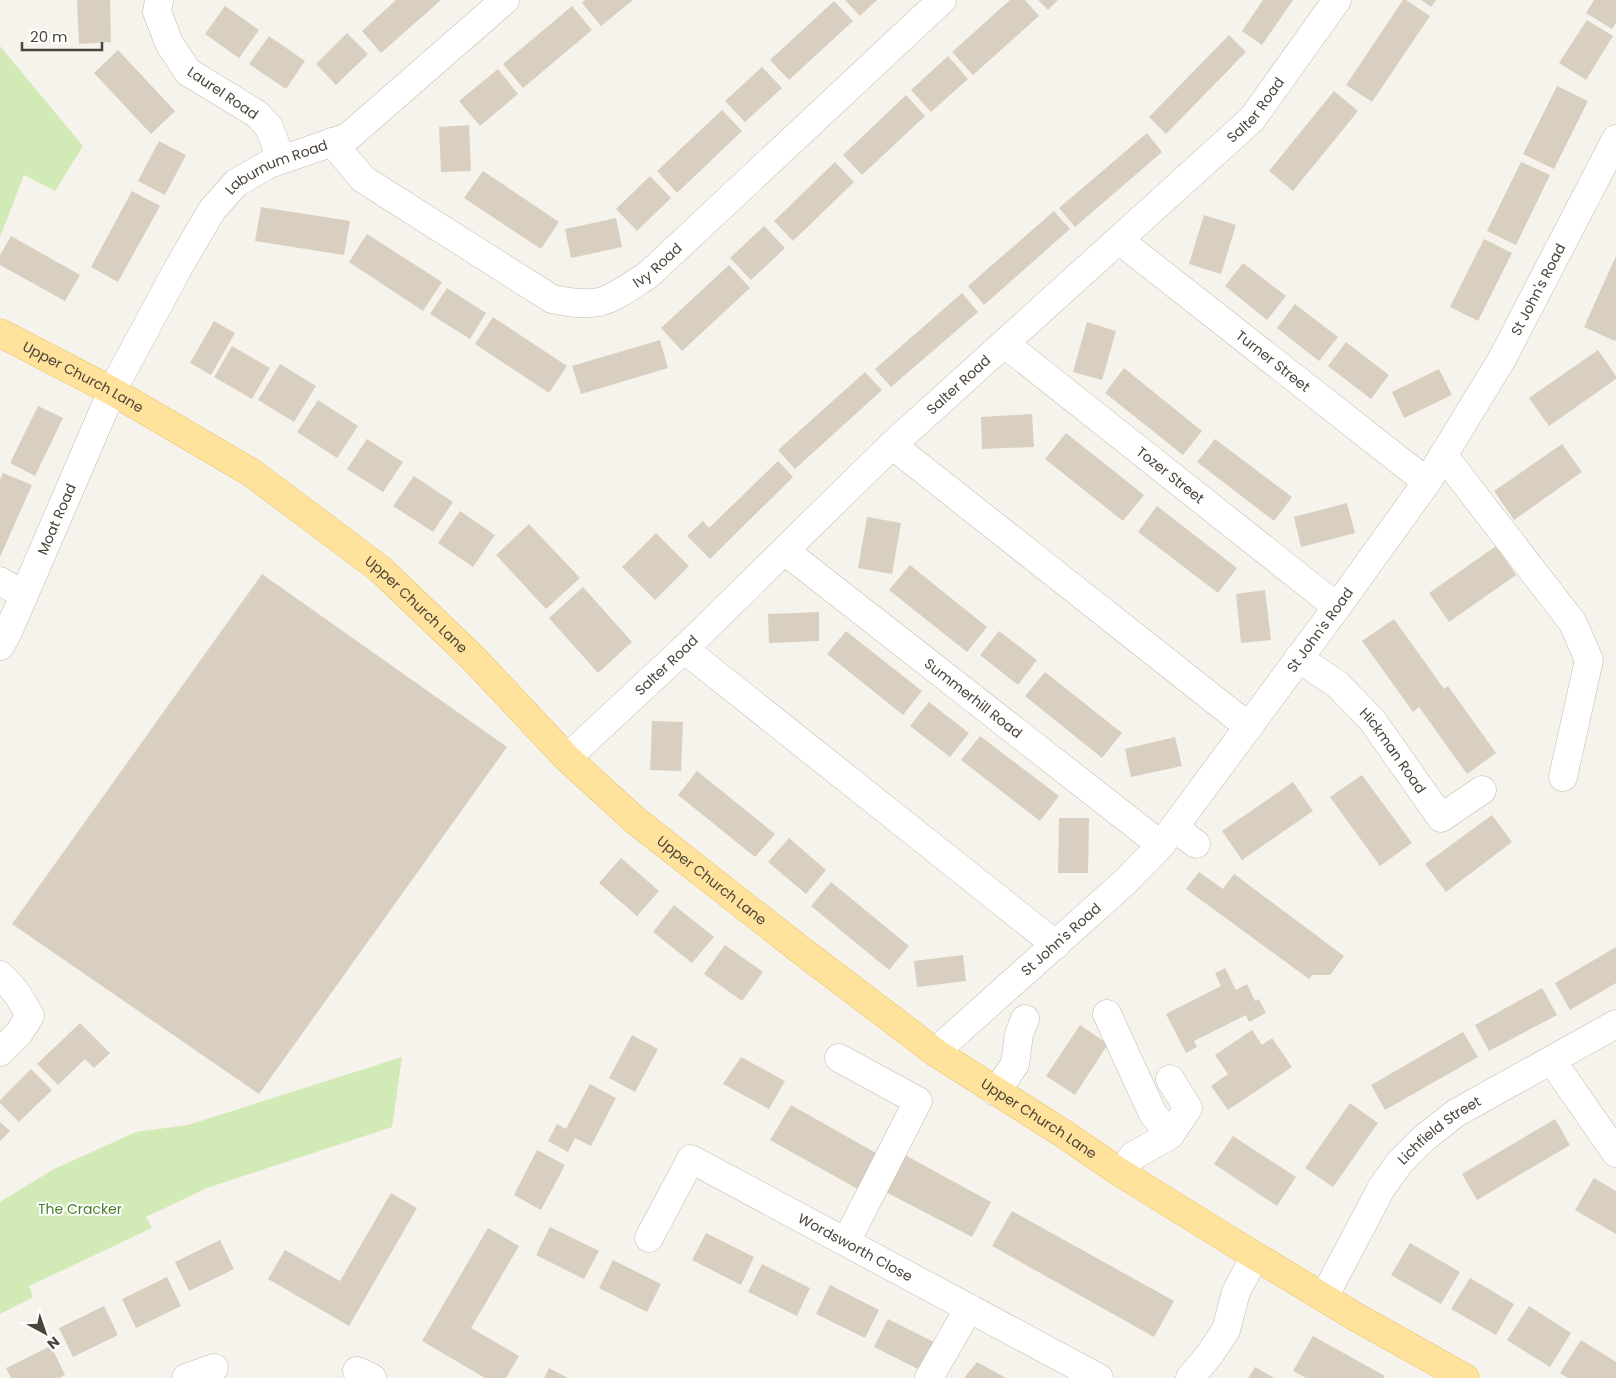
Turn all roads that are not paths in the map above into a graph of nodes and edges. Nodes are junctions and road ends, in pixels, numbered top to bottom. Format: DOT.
graph roads {
  1 [pos="159,0"];
  2 [pos="505,0"];
  3 [pos="942,0"];
  4 [pos="1338,0"];
  5 [pos="1616,139"];
  6 [pos="332,142"];
  7 [pos="281,159"];
  8 [pos="1608,175"];
  9 [pos="1118,240"];
  10 [pos="0,333"];
  11 [pos="1005,344"];
  12 [pos="112,391"];
  13 [pos="892,445"];
  14 [pos="1444,456"];
  15 [pos="1427,482"];
  16 [pos="785,551"];
  17 [pos="0,581"];
  18 [pos="24,595"];
  19 [pos="1337,607"];
  20 [pos="0,646"];
  21 [pos="684,649"];
  22 [pos="1298,658"];
  23 [pos="1249,727"];
  24 [pos="567,758"];
  25 [pos="1563,777"];
  26 [pos="1482,790"];
  27 [pos="1168,837"];
  28 [pos="1196,844"];
  29 [pos="1056,944"];
  30 [pos="0,975"];
  31 [pos="1107,1014"];
  32 [pos="1025,1019"];
  33 [pos="1616,1024"];
  34 [pos="0,1052"];
  35 [pos="935,1052"];
  36 [pos="839,1058"];
  37 [pos="1552,1061"];
  38 [pos="1170,1079"];
  39 [pos="996,1092"];
  40 [pos="1170,1134"];
  41 [pos="1616,1153"];
  42 [pos="1121,1173"];
  43 [pos="649,1238"];
  44 [pos="846,1242"];
  45 [pos="1255,1256"];
  46 [pos="1236,1292"];
  47 [pos="1324,1297"];
  48 [pos="969,1308"];
  49 [pos="214,1368"];
  50 [pos="186,1378"];
  51 [pos="929,1378"];
  52 [pos="1099,1378"];
  53 [pos="1178,1378"];
  54 [pos="1190,1378"];
  55 [pos="1465,1378"];
  1 -- 7 [label="street, Laurel Road"];
  2 -- 6 [label="street, Laburnum Road"];
  3 -- 6 [label="street, Ivy Road"];
  4 -- 9 [label="street, Salter Road"];
  5 -- 8 [label="street, St John's Road"];
  6 -- 7 [label="street, Laburnum Road"];
  7 -- 12 [label="street, Laburnum Road"];
  8 -- 14 [label="street, St John's Road"];
  9 -- 11 [label="street, Salter Road"];
  9 -- 15 [label="street, Turner Street"];
  10 -- 12 [label="main road, Upper Church Lane"];
  11 -- 13 [label="street, Salter Road"];
  11 -- 19 [label="street, Tozer Street"];
  12 -- 18 [label="street, Moat Road"];
  12 -- 24 [label="main road, Upper Church Lane"];
  13 -- 16 [label="street, Salter Road"];
  13 -- 23 [label="street"];
  14 -- 15 [label="street, St John's Road"];
  14 -- 25 [label="street"];
  15 -- 19 [label="street, St John's Road"];
  16 -- 21 [label="street, Salter Road"];
  16 -- 27 [label="street, Summerhill Road"];
  17 -- 18 [label="street"];
  18 -- 20 [label="street, Moat Road"];
  19 -- 22 [label="street, St John's Road"];
  21 -- 24 [label="street, Salter Road"];
  21 -- 29 [label="street"];
  22 -- 23 [label="street, St John's Road"];
  22 -- 26 [label="street, Hickman Road"];
  23 -- 27 [label="street, St John's Road"];
  24 -- 35 [label="main road, Upper Church Lane"];
  27 -- 28 [label="street, Summerhill Road"];
  27 -- 29 [label="street, St John's Road"];
  29 -- 35 [label="street, St John's Road"];
  30 -- 34 [label="street"];
  31 -- 40 [label="street"];
  32 -- 39 [label="street"];
  33 -- 37 [label="street, Lichfield Street"];
  35 -- 39 [label="main road, Upper Church Lane"];
  36 -- 44 [label="street"];
  37 -- 41 [label="street"];
  37 -- 47 [label="street, Lichfield Street"];
  38 -- 40 [label="street"];
  39 -- 42 [label="main road, Upper Church Lane"];
  40 -- 42 [label="street"];
  42 -- 45 [label="main road, Upper Church Lane"];
  43 -- 44 [label="street, Wordsworth Close"];
  44 -- 48 [label="street, Wordsworth Close"];
  45 -- 46 [label="street"];
  45 -- 47 [label="main road, Upper Church Lane"];
  46 -- 53 [label="street"];
  46 -- 54 [label="street"];
  47 -- 55 [label="main road, Upper Church Lane"];
  48 -- 51 [label="street"];
  48 -- 52 [label="street, Wordsworth Close"];
  49 -- 50 [label="street"];
}
